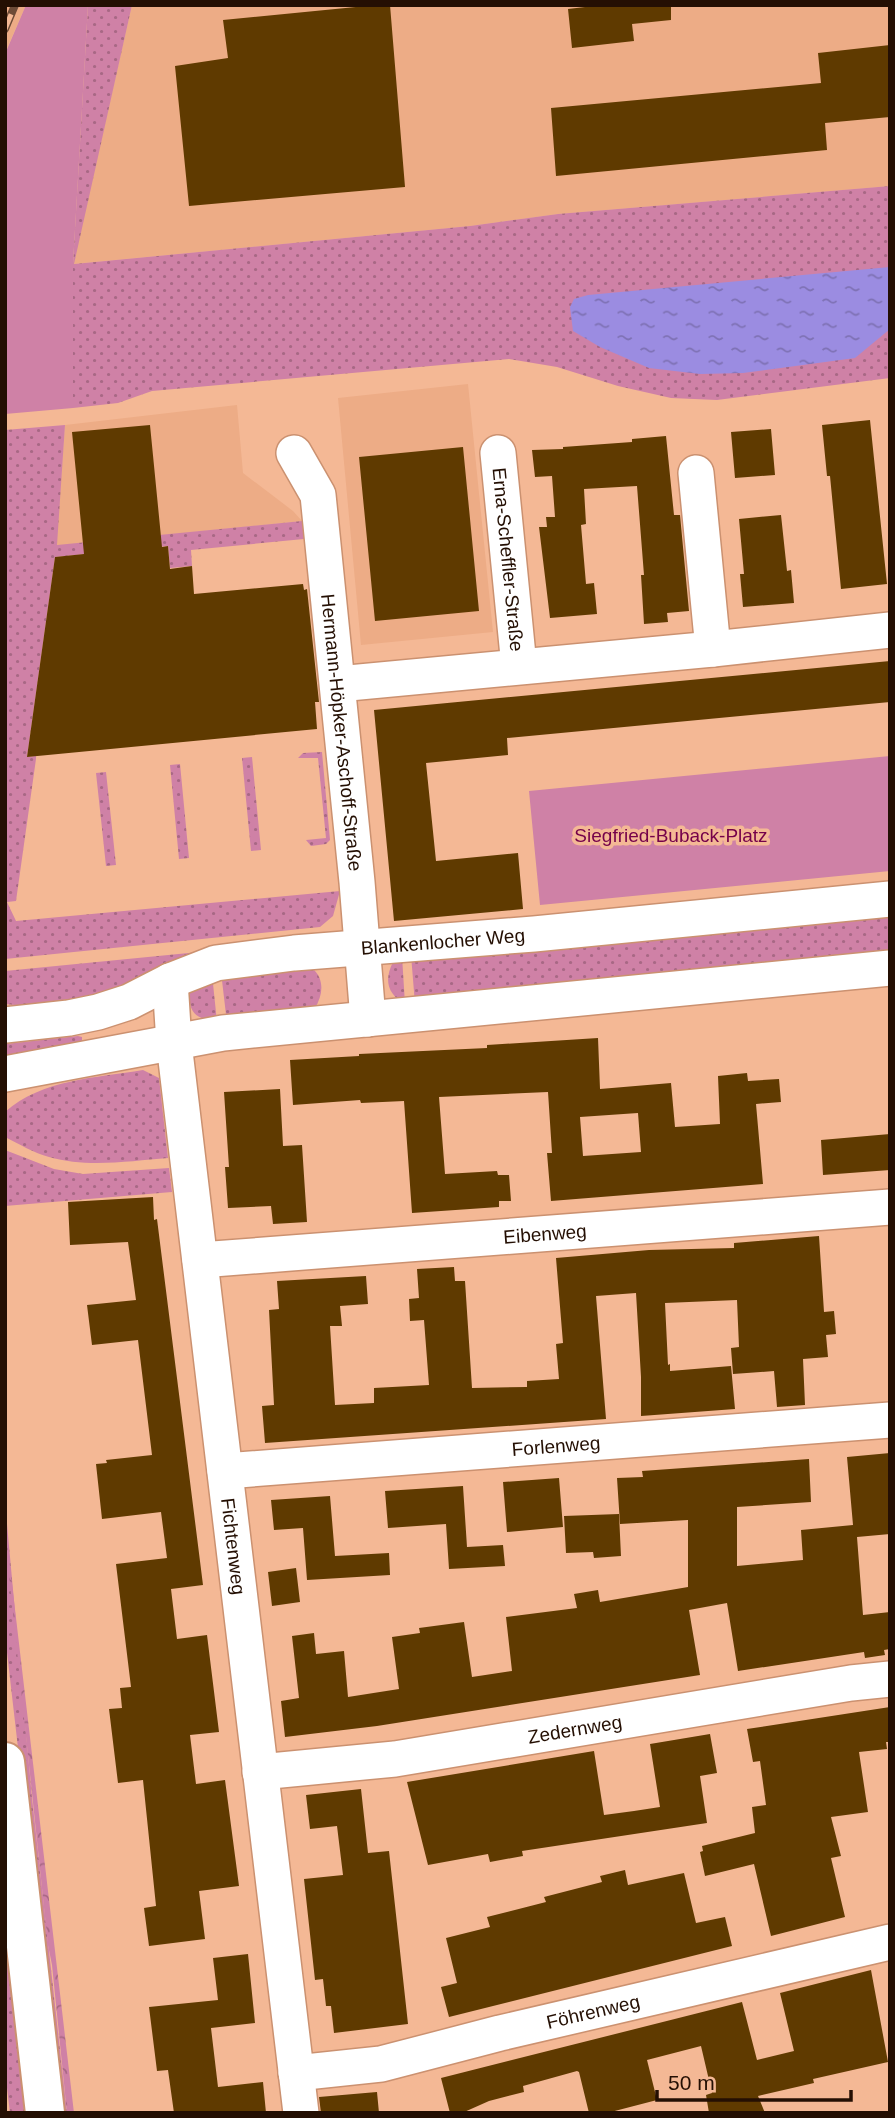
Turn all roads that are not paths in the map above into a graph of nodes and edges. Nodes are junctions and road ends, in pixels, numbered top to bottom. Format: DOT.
graph roads {
  1 [pos="294,453"];
  2 [pos="498,453"];
  3 [pos="696,473"];
  4 [pos="890,630"];
  5 [pos="713,649"];
  6 [pos="519,666"];
  7 [pos="338,684"];
  8 [pos="890,900"];
  9 [pos="361,947"];
  10 [pos="890,968"];
  11 [pos="170,981"];
  12 [pos="5,1014"];
  13 [pos="368,1018"];
  14 [pos="49,1020"];
  15 [pos="5,1025"];
  16 [pos="174,1043"];
  17 [pos="48,1067"];
  18 [pos="5,1074"];
  19 [pos="5,1088"];
  20 [pos="890,1207"];
  21 [pos="200,1260"];
  22 [pos="890,1420"];
  23 [pos="225,1471"];
  24 [pos="890,1679"];
  25 [pos="5,1762"];
  26 [pos="260,1772"];
  27 [pos="890,1942"];
  28 [pos="296,2073"];
  29 [pos="45,2113"];
  30 [pos="300,2113"];
  1 -- 7 [label="street, Hermann-Höpker-Aschoff-Straße"];
  2 -- 6 [label="street, Erna-Scheffler-Straße"];
  3 -- 5 [label="street"];
  4 -- 5 [label="street, Erna-Scheffler-Straße"];
  5 -- 6 [label="street, Erna-Scheffler-Straße"];
  6 -- 7 [label="street, Erna-Scheffler-Straße"];
  7 -- 9 [label="street, Hermann-Höpker-Aschoff-Straße"];
  8 -- 9 [label="street, Blankenlocher Weg"];
  9 -- 11 [label="street, Blankenlocher Weg"];
  9 -- 13 [label="street, Hermann-Höpker-Aschoff-Straße"];
  10 -- 13 [label="street"];
  11 -- 14 [label="street, Blankenlocher Weg"];
  11 -- 16 [label="street, Fichtenweg"];
  12 -- 14 [label="street"];
  13 -- 16 [label="street"];
  14 -- 15 [label="street, Blankenlocher Weg"];
  16 -- 17 [label="street"];
  16 -- 21 [label="street, Fichtenweg"];
  17 -- 18 [label="street"];
  17 -- 19 [label="street"];
  20 -- 21 [label="street, Eibenweg"];
  21 -- 23 [label="street, Fichtenweg"];
  22 -- 23 [label="street, Forlenweg"];
  23 -- 26 [label="street, Fichtenweg"];
  24 -- 26 [label="street, Zedernweg"];
  25 -- 29 [label="main road"];
  26 -- 28 [label="street, Fichtenweg"];
  27 -- 28 [label="street, Föhrenweg"];
  28 -- 30 [label="street, Fichtenweg"];
}
